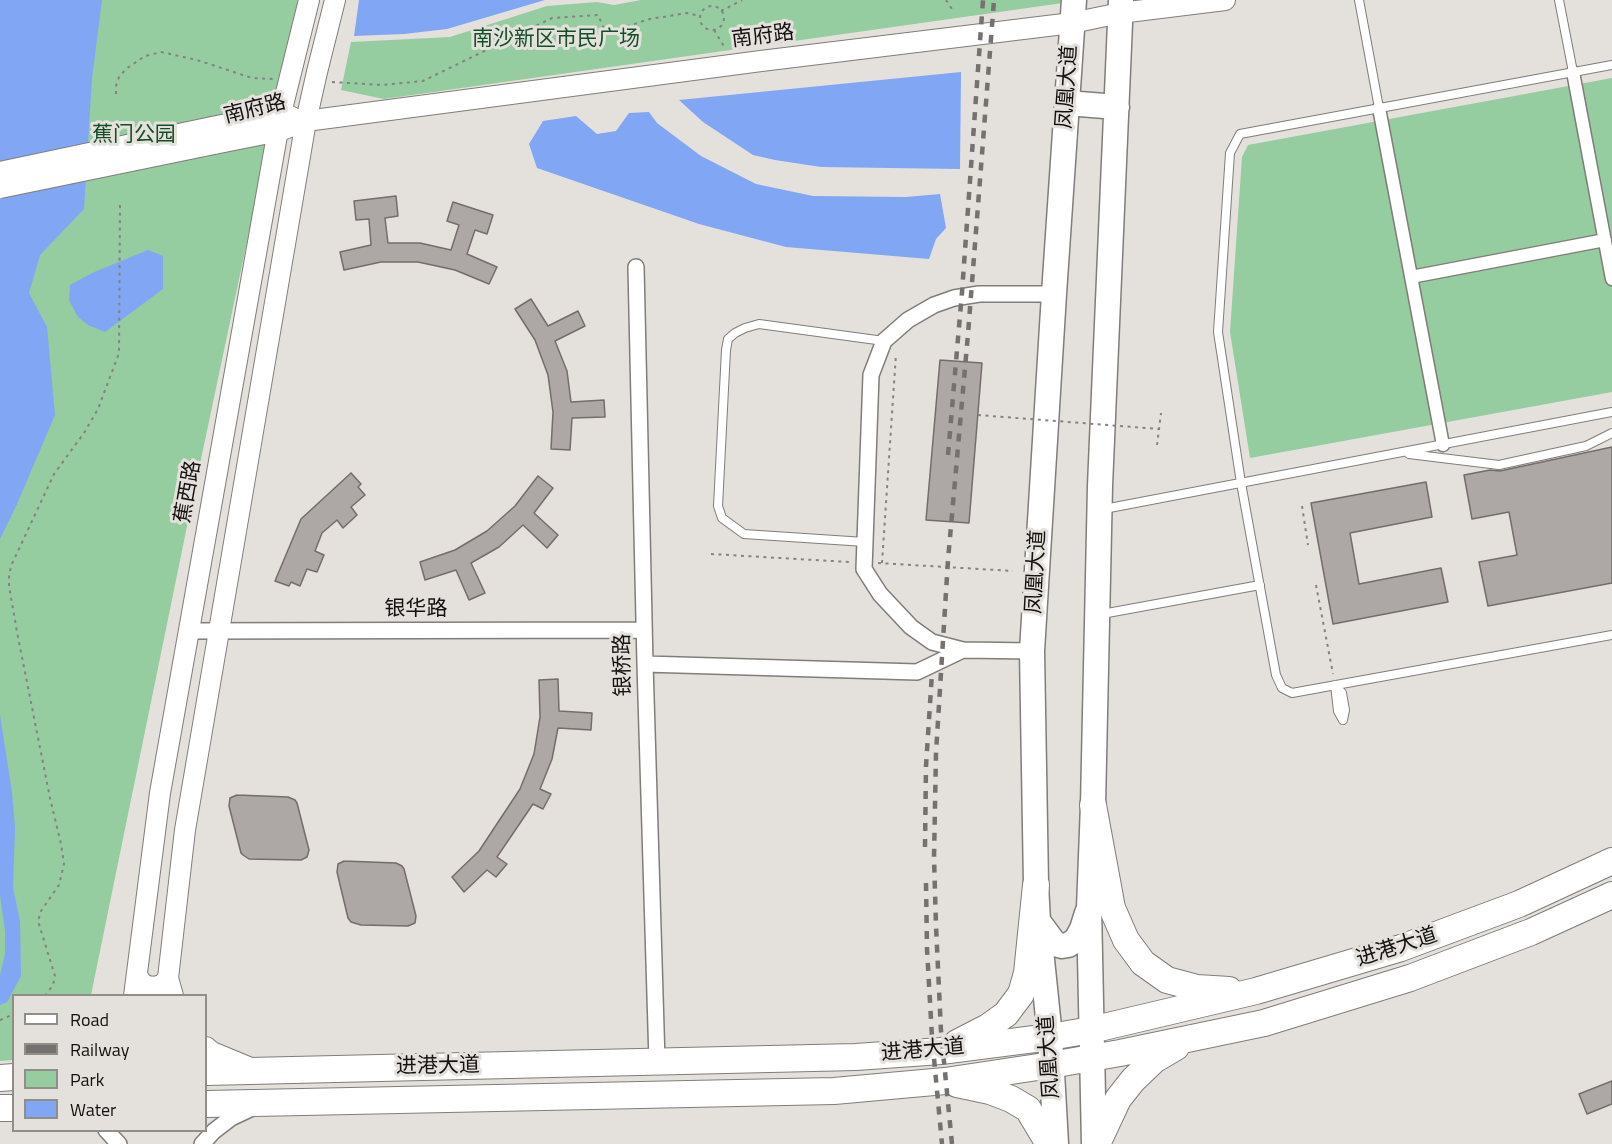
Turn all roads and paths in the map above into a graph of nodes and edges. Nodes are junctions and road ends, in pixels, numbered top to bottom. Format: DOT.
graph roads {
  1 [pos="309,0"];
  2 [pos="334,0"];
  3 [pos="742,0"];
  4 [pos="946,0"];
  5 [pos="1225,0"];
  6 [pos="1359,0"];
  7 [pos="1560,0"];
  8 [pos="1120,7"];
  9 [pos="721,11"];
  10 [pos="954,12"];
  11 [pos="1073,12"];
  12 [pos="700,16"];
  13 [pos="714,30"];
  14 [pos="727,50"];
  15 [pos="1612,65"];
  16 [pos="1573,72"];
  17 [pos="291,74"];
  18 [pos="316,77"];
  19 [pos="116,94"];
  20 [pos="1066,103"];
  21 [pos="1117,107"];
  22 [pos="1379,108"];
  23 [pos="306,121"];
  24 [pos="280,122"];
  25 [pos="213,136"];
  26 [pos="0,172"];
  27 [pos="0,188"];
  28 [pos="120,201"];
  29 [pos="1605,240"];
  30 [pos="636,267"];
  31 [pos="1411,277"];
  32 [pos="1612,279"];
  33 [pos="1054,294"];
  34 [pos="884,341"];
  35 [pos="896,354"];
  36 [pos="1612,412"];
  37 [pos="1161,413"];
  38 [pos="978,415"];
  39 [pos="1159,429"];
  40 [pos="1612,433"];
  41 [pos="1443,445"];
  42 [pos="1157,446"];
  43 [pos="1400,453"];
  44 [pos="1241,483"];
  45 [pos="1302,506"];
  46 [pos="1100,510"];
  47 [pos="865,542"];
  48 [pos="1308,545"];
  49 [pos="882,564"];
  50 [pos="1260,585"];
  51 [pos="1316,585"];
  52 [pos="1097,615"];
  53 [pos="644,630"];
  54 [pos="189,631"];
  55 [pos="219,631"];
  56 [pos="1612,635"];
  57 [pos="963,650"];
  58 [pos="1032,651"];
  59 [pos="645,664"];
  60 [pos="1335,685"];
  61 [pos="1093,805"];
  62 [pos="1612,861"];
  63 [pos="1036,885"];
  64 [pos="1612,895"];
  65 [pos="1089,908"];
  66 [pos="1038,921"];
  67 [pos="137,975"];
  68 [pos="171,987"];
  69 [pos="1256,991"];
  70 [pos="46,994"];
  71 [pos="134,994"];
  72 [pos="1210,1002"];
  73 [pos="1091,1030"];
  74 [pos="1218,1033"];
  75 [pos="1050,1037"];
  76 [pos="1188,1039"];
  77 [pos="207,1048"];
  78 [pos="941,1051"];
  79 [pos="1091,1059"];
  80 [pos="657,1061"];
  81 [pos="1052,1065"];
  82 [pos="258,1071"];
  83 [pos="207,1072"];
  84 [pos="945,1081"];
  85 [pos="271,1102"];
  86 [pos="207,1104"];
  87 [pos="107,1132"];
  88 [pos="119,1144"];
  89 [pos="202,1144"];
  90 [pos="1049,1144"];
  91 [pos="1056,1144"];
  92 [pos="1095,1144"];
  1 -- 17 [label="street, 蕉西路"];
  2 -- 18 [label="street"];
  3 -- 9 [label="path"];
  4 -- 10 [label="path"];
  5 -- 8 [label="street, 南府路"];
  6 -- 22 [label="lane"];
  7 -- 16 [label="lane"];
  8 -- 11 [label="street, 南府路"];
  8 -- 21 [label="main road, 凤凰大道"];
  9 -- 12 [label="path"];
  9 -- 13 [label="path"];
  11 -- 20 [label="main road, 凤凰大道"];
  11 -- 23 [label="street, 南府路"];
  12 -- 13 [label="path"];
  12 -- 18 [label="path"];
  13 -- 14 [label="path"];
  15 -- 16 [label="lane"];
  16 -- 22 [label="lane"];
  16 -- 29 [label="street"];
  17 -- 19 [label="path"];
  17 -- 24 [label="street, 蕉西路"];
  18 -- 23 [label="street"];
  20 -- 21 [label="main road"];
  20 -- 33 [label="main road, 凤凰大道"];
  21 -- 46 [label="main road, 凤凰大道"];
  22 -- 31 [label="street"];
  22 -- 44 [label="lane"];
  23 -- 24 [label="street, 南府路"];
  23 -- 55 [label="street"];
  24 -- 25 [label="street, 南府路"];
  24 -- 54 [label="street, 蕉西路"];
  25 -- 26 [label="street, bridge"];
  25 -- 27 [label="street, bridge"];
  28 -- 70 [label="path"];
  29 -- 31 [label="street"];
  29 -- 32 [label="street"];
  30 -- 53 [label="street, 银桥路"];
  31 -- 41 [label="street"];
  33 -- 34 [label="street"];
  33 -- 58 [label="main road, 凤凰大道"];
  34 -- 47 [label="street"];
  34 -- 47 [label="lane"];
  35 -- 49 [label="path"];
  36 -- 41 [label="lane"];
  37 -- 39 [label="path"];
  38 -- 39 [label="path, bridge"];
  39 -- 42 [label="path"];
  40 -- 43 [label="lane"];
  41 -- 43 [label="lane"];
  43 -- 44 [label="lane"];
  44 -- 46 [label="lane"];
  44 -- 50 [label="lane"];
  45 -- 48 [label="path"];
  46 -- 52 [label="main road, 凤凰大道"];
  47 -- 57 [label="street"];
  50 -- 52 [label="lane"];
  50 -- 60 [label="lane"];
  51 -- 60 [label="path"];
  52 -- 61 [label="main road, 凤凰大道"];
  53 -- 55 [label="street, 银华路"];
  53 -- 59 [label="street, 银桥路"];
  54 -- 55 [label="street, 银华路"];
  54 -- 67 [label="street, 蕉西路"];
  55 -- 68 [label="street"];
  56 -- 60 [label="lane"];
  57 -- 58 [label="street"];
  57 -- 59 [label="street"];
  58 -- 63 [label="main road, 凤凰大道"];
  59 -- 80 [label="street, 银桥路"];
  61 -- 65 [label="main road, 凤凰大道"];
  61 -- 69 [label="highway"];
  62 -- 69 [label="highway, 进港大道"];
  63 -- 66 [label="main road, 凤凰大道"];
  63 -- 78 [label="highway"];
  64 -- 74 [label="highway, 进港大道"];
  65 -- 66 [label="main road"];
  65 -- 73 [label="main road, 凤凰大道"];
  66 -- 75 [label="main road, 凤凰大道"];
  67 -- 68 [label="street"];
  67 -- 71 [label="street, 蕉西路"];
  69 -- 72 [label="highway, 进港大道"];
  72 -- 73 [label="highway, 进港大道"];
  72 -- 74 [label="highway"];
  73 -- 75 [label="highway, 进港大道"];
  73 -- 79 [label="main road, 凤凰大道"];
  74 -- 76 [label="highway, 进港大道"];
  75 -- 78 [label="highway, 进港大道"];
  75 -- 81 [label="main road, 凤凰大道"];
  76 -- 79 [label="highway, 进港大道"];
  76 -- 92 [label="highway"];
  77 -- 82 [label="street"];
  78 -- 80 [label="highway, 进港大道"];
  79 -- 81 [label="highway, 进港大道"];
  79 -- 92 [label="main road, 凤凰大道"];
  80 -- 82 [label="highway, 进港大道"];
  81 -- 84 [label="highway, 进港大道"];
  81 -- 91 [label="main road, 凤凰大道"];
  82 -- 83 [label="highway, 进港大道"];
  84 -- 85 [label="highway, 进港大道"];
  84 -- 90 [label="highway"];
  85 -- 86 [label="highway, 进港大道"];
  85 -- 89 [label="street"];
  87 -- 88 [label="street"];
}
